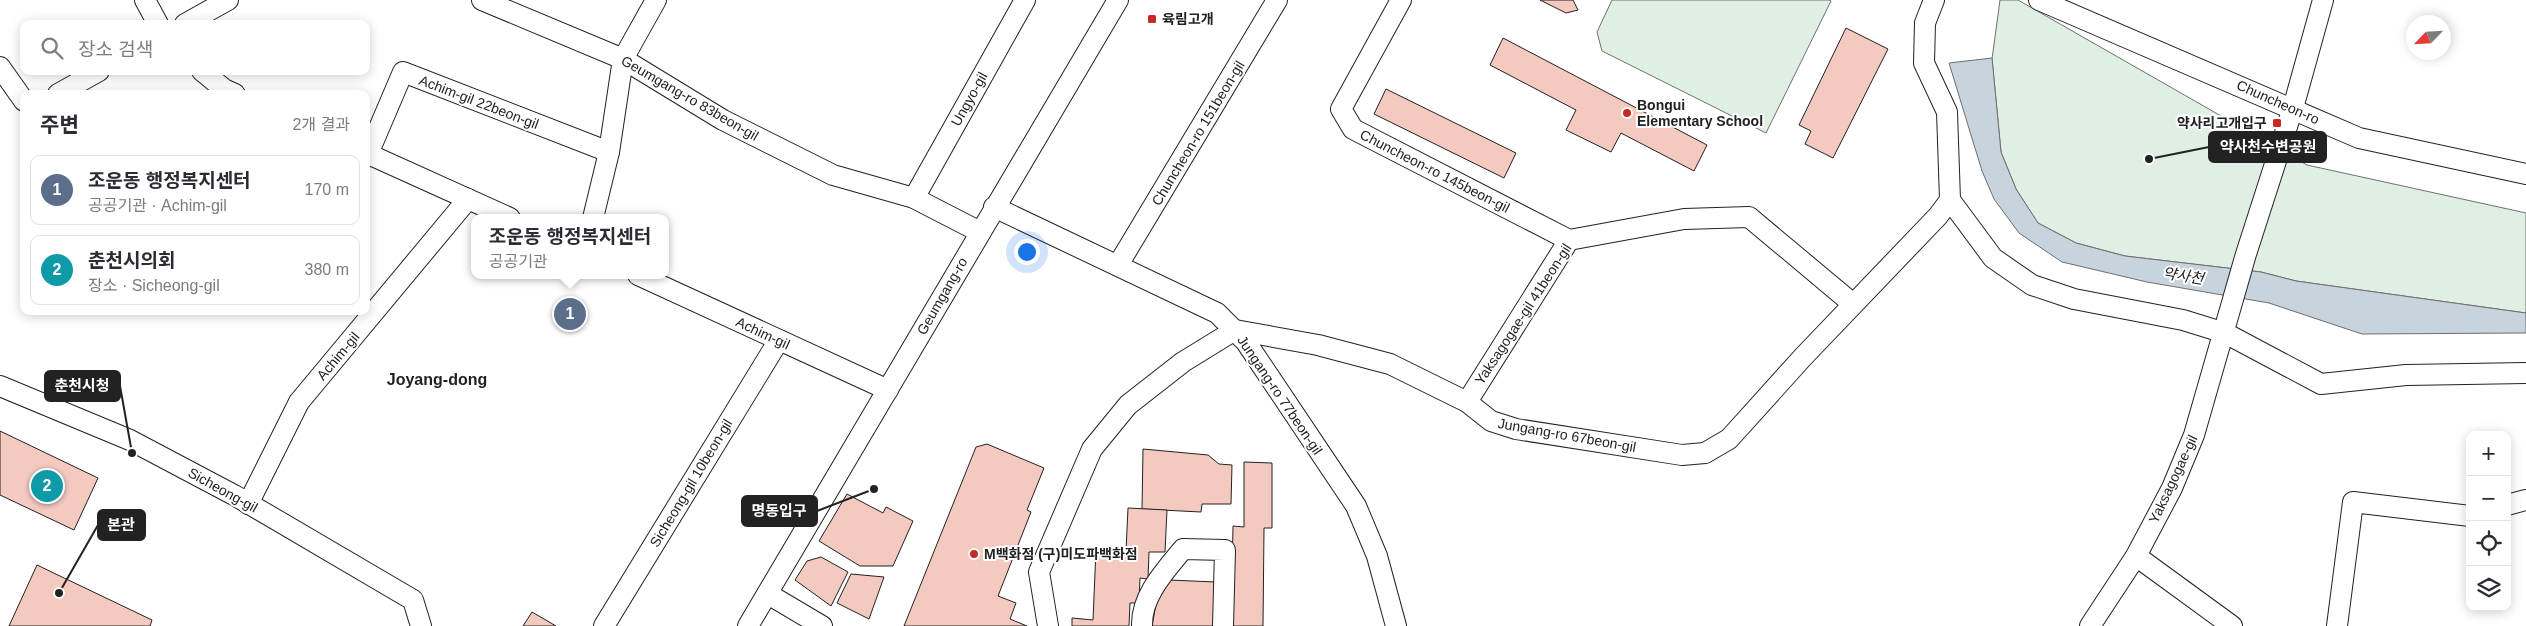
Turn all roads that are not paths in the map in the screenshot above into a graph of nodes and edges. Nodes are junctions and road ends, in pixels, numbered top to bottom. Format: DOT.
graph roads {
  1 [pos="145,0"];
  2 [pos="228,0"];
  3 [pos="482,0"];
  4 [pos="656,0"];
  5 [pos="1025,0"];
  6 [pos="1118,0"];
  7 [pos="1277,0"];
  8 [pos="1401,0"];
  9 [pos="1934,0"];
  10 [pos="2039,0"];
  11 [pos="2323,0"];
  12 [pos="156,20"];
  13 [pos="192,20"];
  14 [pos="623,58"];
  15 [pos="0,67"];
  16 [pos="92,75"];
  17 [pos="207,75"];
  18 [pos="65,90"];
  19 [pos="226,90"];
  20 [pos="20,95"];
  21 [pos="2293,108"];
  22 [pos="370,146"];
  23 [pos="609,152"];
  24 [pos="370,154"];
  25 [pos="2526,174"];
  26 [pos="914,198"];
  27 [pos="468,199"];
  28 [pos="1950,200"];
  29 [pos="994,207"];
  30 [pos="501,214"];
  31 [pos="594,214"];
  32 [pos="980,232"];
  33 [pos="1569,240"];
  34 [pos="1118,265"];
  35 [pos="647,279"];
  36 [pos="1854,304"];
  37 [pos="2227,326"];
  38 [pos="1235,330"];
  39 [pos="779,340"];
  40 [pos="2526,373"];
  41 [pos="0,386"];
  42 [pos="888,390"];
  43 [pos="1467,402"];
  44 [pos="2526,500"];
  45 [pos="248,504"];
  46 [pos="2511,504"];
  47 [pos="2466,516"];
  48 [pos="2136,556"];
  49 [pos="768,594"];
  50 [pos="421,626"];
  51 [pos="604,626"];
  52 [pos="748,626"];
  53 [pos="822,626"];
  54 [pos="1048,626"];
  55 [pos="1142,626"];
  56 [pos="1223,626"];
  57 [pos="1396,626"];
  58 [pos="2090,626"];
  59 [pos="2232,626"];
  60 [pos="2337,626"];
  1 -- 12 [label="street"];
  2 -- 13 [label="street"];
  3 -- 14 [label="street, Geumgang-ro 83beon-gil"];
  4 -- 14 [label="street"];
  5 -- 26 [label="street, Ungyo-gil"];
  6 -- 29 [label="street, Geumgang-ro"];
  7 -- 34 [label="street, Chuncheon-ro 151beon-gil"];
  8 -- 33 [label="street, Chuncheon-ro 145beon-gil"];
  9 -- 28 [label="street"];
  10 -- 21 [label="street, Chuncheon-ro"];
  11 -- 21 [label="street, Yaksagogae-gil"];
  14 -- 23 [label="street"];
  14 -- 26 [label="street, Geumgang-ro 83beon-gil"];
  15 -- 20 [label="street"];
  16 -- 18 [label="street"];
  17 -- 19 [label="street"];
  21 -- 25 [label="street, Chuncheon-ro"];
  21 -- 37 [label="street, Yaksagogae-gil"];
  22 -- 23 [label="street, Achim-gil 22beon-gil"];
  23 -- 31 [label="street"];
  24 -- 27 [label="street"];
  26 -- 32 [label="street, Geumgang-ro 83beon-gil"];
  27 -- 30 [label="street"];
  27 -- 45 [label="street, Achim-gil"];
  28 -- 36 [label="street, Jungang-ro 67beon-gil"];
  28 -- 37 [label="street"];
  29 -- 32 [label="street, Geumgang-ro"];
  29 -- 34 [label="street, Jungang-ro 77beon-gil"];
  32 -- 42 [label="street, Geumgang-ro"];
  33 -- 36 [label="street, Yaksagogae-gil 41beon-gil"];
  33 -- 43 [label="street, Yaksagogae-gil 41beon-gil"];
  34 -- 38 [label="street, Jungang-ro 77beon-gil"];
  35 -- 39 [label="street, Achim-gil"];
  36 -- 43 [label="street, Jungang-ro 67beon-gil"];
  37 -- 40 [label="street"];
  37 -- 48 [label="street, Yaksagogae-gil"];
  38 -- 43 [label="street, Jungang-ro 67beon-gil"];
  38 -- 54 [label="street"];
  38 -- 57 [label="street, Jungang-ro 77beon-gil"];
  39 -- 42 [label="street, Achim-gil"];
  39 -- 51 [label="street, Sicheong-gil 10beon-gil"];
  41 -- 45 [label="street, Sicheong-gil"];
  42 -- 49 [label="street, Geumgang-ro"];
  44 -- 46 [label="street"];
  45 -- 50 [label="street, Sicheong-gil"];
  47 -- 60 [label="street"];
  48 -- 58 [label="street, Yaksagogae-gil"];
  48 -- 59 [label="street"];
  49 -- 52 [label="street, Geumgang-ro"];
  49 -- 53 [label="street"];
  55 -- 56 [label="street"];
}
